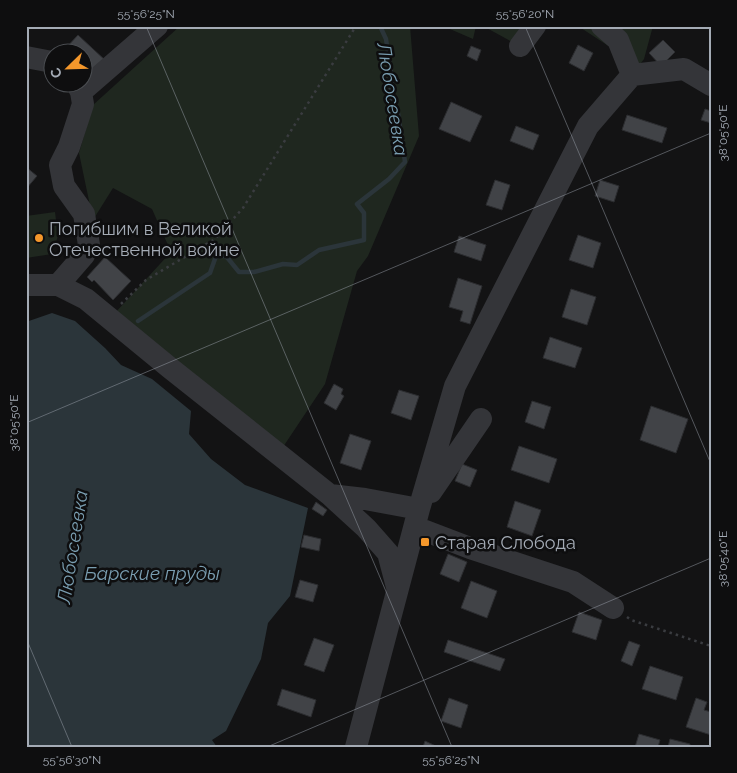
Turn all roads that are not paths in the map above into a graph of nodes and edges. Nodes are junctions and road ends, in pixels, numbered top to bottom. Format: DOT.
graph roads {
  1 [pos="157,26"];
  2 [pos="535,26"];
  3 [pos="602,26"];
  4 [pos="520,46"];
  5 [pos="26,57"];
  6 [pos="42,60"];
  7 [pos="632,74"];
  8 [pos="92,76"];
  9 [pos="711,85"];
  10 [pos="80,92"];
  11 [pos="26,285"];
  12 [pos="58,285"];
  13 [pos="481,419"];
  14 [pos="330,495"];
  15 [pos="408,534"];
  16 [pos="613,608"];
  17 [pos="356,747"];
  1 -- 8 [label="street"];
  2 -- 4 [label="street"];
  3 -- 7 [label="street"];
  5 -- 6 [label="street"];
  7 -- 9 [label="street"];
  7 -- 15 [label="street"];
  10 -- 12 [label="street"];
  11 -- 12 [label="street"];
  12 -- 14 [label="street"];
  13 -- 15 [label="street"];
  14 -- 15 [label="street"];
  14 -- 15 [label="street"];
  15 -- 16 [label="street"];
  15 -- 17 [label="street"];
}
